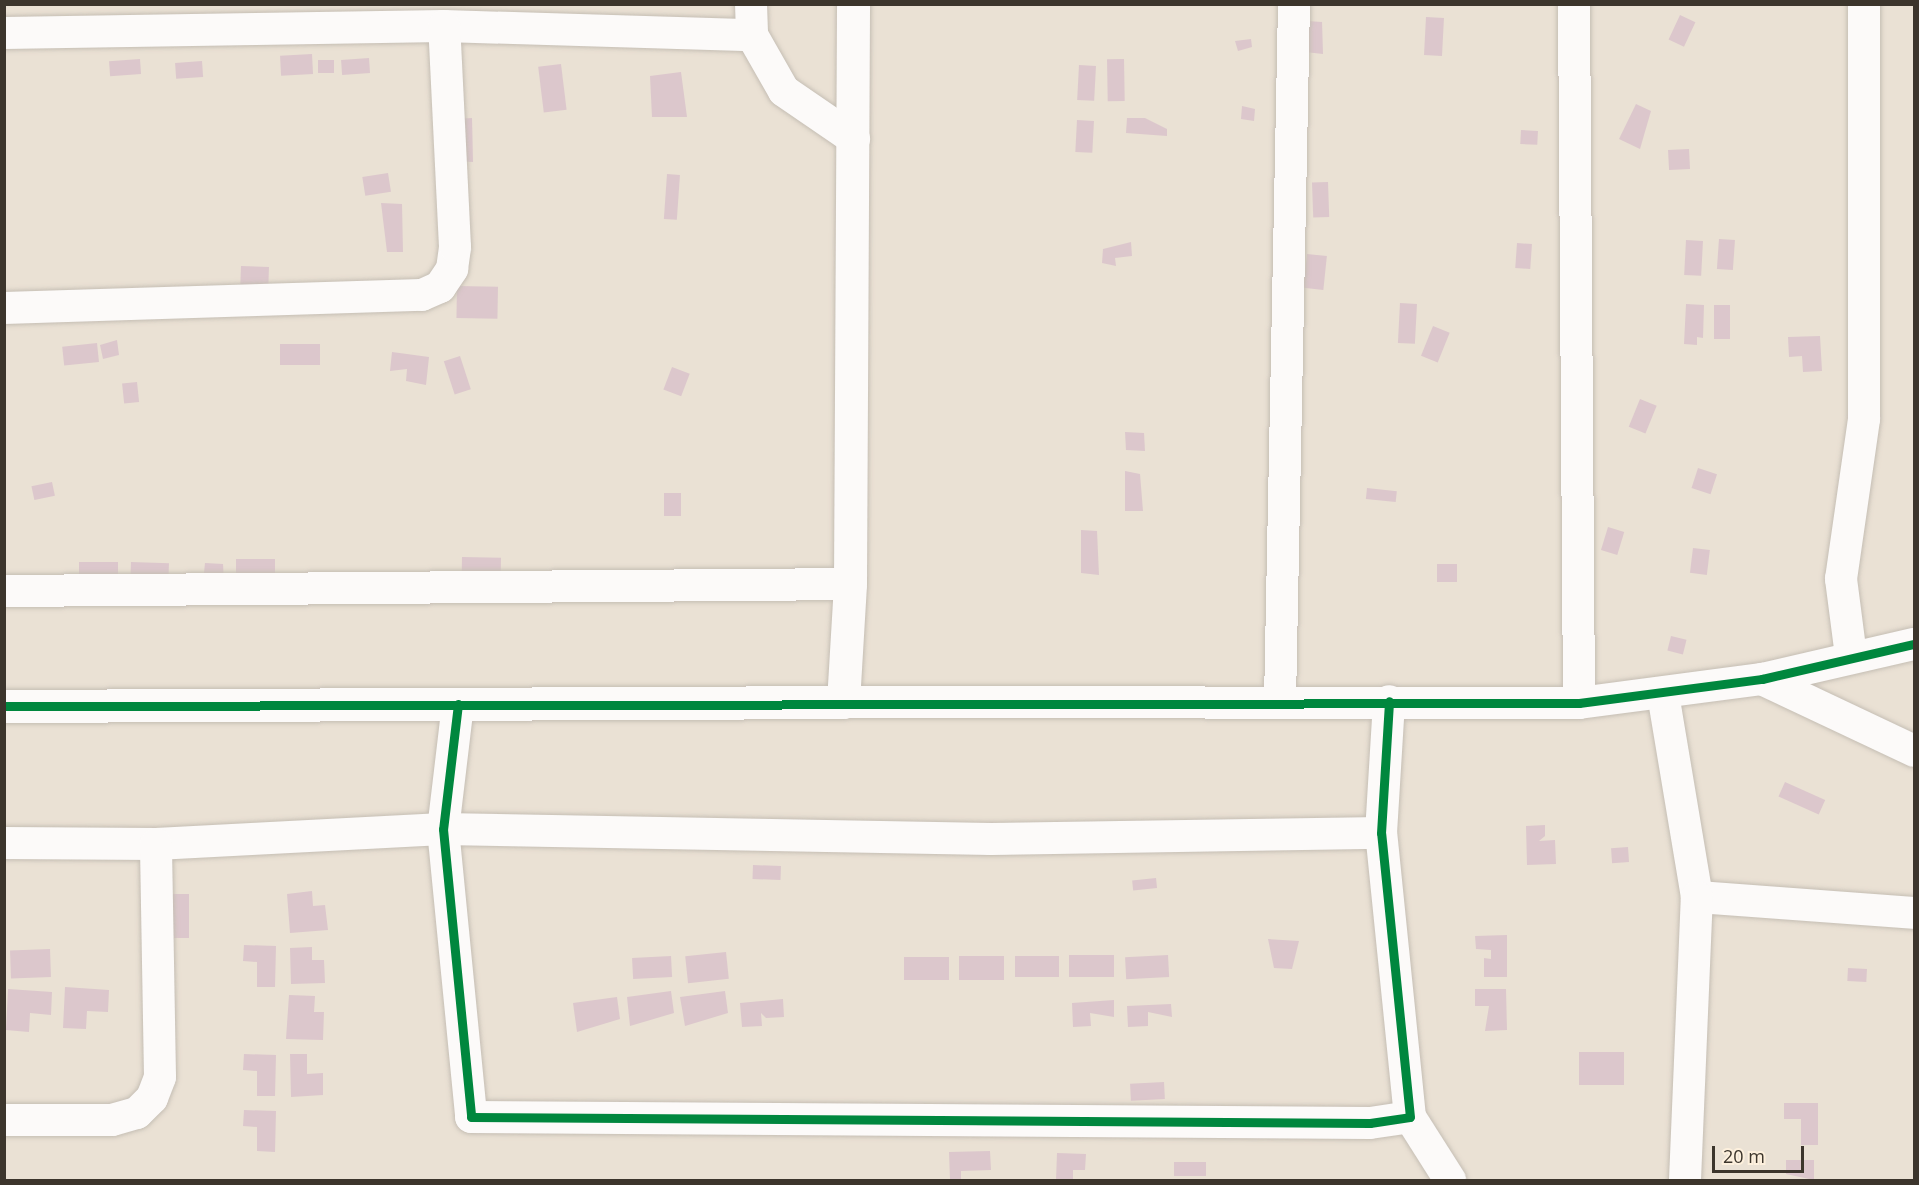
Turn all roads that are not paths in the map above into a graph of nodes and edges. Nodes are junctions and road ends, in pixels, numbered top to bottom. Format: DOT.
graph roads {
  1 [pos="852,4"];
  2 [pos="1294,4"];
  3 [pos="1574,4"];
  4 [pos="1864,4"];
  5 [pos="752,20"];
  6 [pos="444,26"];
  7 [pos="4,33"];
  8 [pos="854,139"];
  9 [pos="4,308"];
  10 [pos="850,584"];
  11 [pos="4,591"];
  12 [pos="1914,644"];
  13 [pos="1851,656"];
  14 [pos="1762,679"];
  15 [pos="1663,694"];
  16 [pos="1280,701"];
  17 [pos="1389,701"];
  18 [pos="843,702"];
  19 [pos="1580,703"];
  20 [pos="458,704"];
  21 [pos="4,705"];
  22 [pos="1914,751"];
  23 [pos="443,829"];
  24 [pos="1381,833"];
  25 [pos="4,843"];
  26 [pos="156,844"];
  27 [pos="1697,897"];
  28 [pos="1913,921"];
  29 [pos="1410,1116"];
  30 [pos="4,1120"];
  31 [pos="1450,1180"];
  32 [pos="1685,1180"];
  1 -- 8 [label="street"];
  2 -- 16 [label="street"];
  3 -- 19 [label="street"];
  4 -- 13 [label="street"];
  5 -- 6 [label="street"];
  5 -- 8 [label="street"];
  6 -- 7 [label="street"];
  6 -- 9 [label="street"];
  8 -- 10 [label="street"];
  10 -- 11 [label="street"];
  10 -- 18 [label="street"];
  12 -- 13 [label="street"];
  13 -- 14 [label="street"];
  14 -- 15 [label="street"];
  14 -- 22 [label="street"];
  15 -- 19 [label="street"];
  15 -- 27 [label="street"];
  16 -- 17 [label="street"];
  16 -- 18 [label="street"];
  17 -- 19 [label="street"];
  17 -- 24 [label="street"];
  18 -- 20 [label="street"];
  20 -- 21 [label="street"];
  20 -- 23 [label="street"];
  23 -- 24 [label="street"];
  23 -- 26 [label="street"];
  23 -- 29 [label="street"];
  24 -- 29 [label="street"];
  25 -- 26 [label="street"];
  26 -- 30 [label="street"];
  27 -- 28 [label="street"];
  27 -- 32 [label="street"];
  29 -- 31 [label="street"];
}
